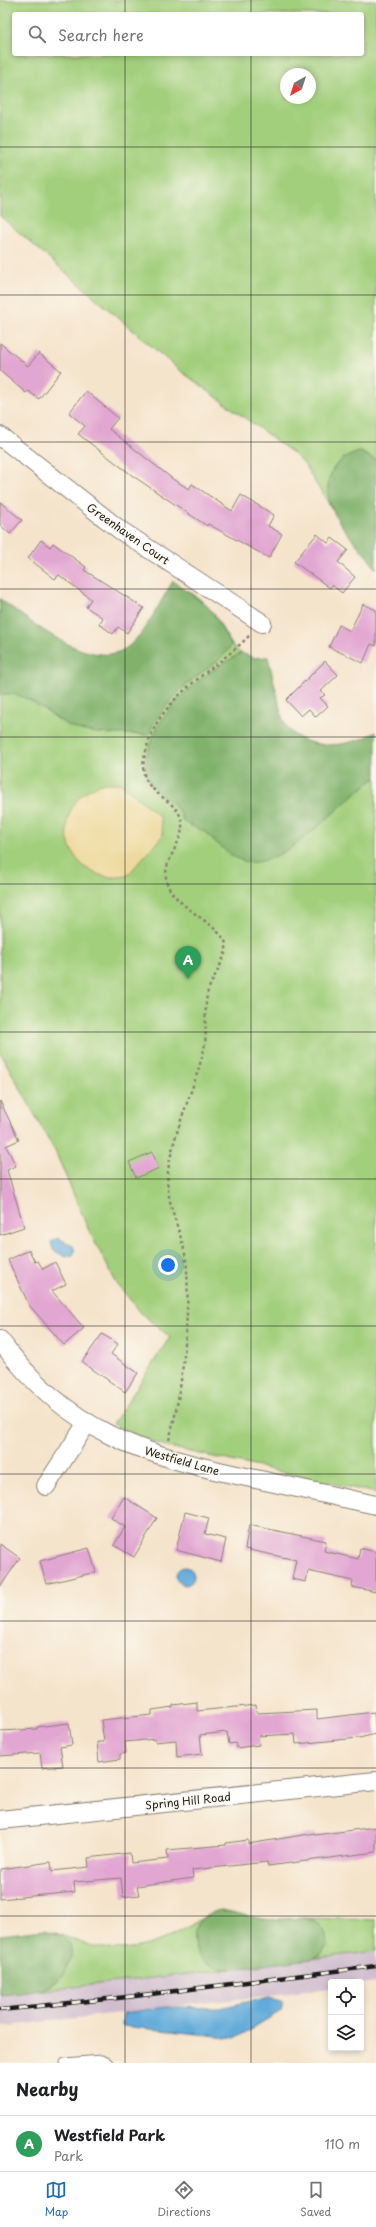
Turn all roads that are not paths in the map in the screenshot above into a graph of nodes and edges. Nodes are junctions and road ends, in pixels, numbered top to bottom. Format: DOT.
graph roads {
  1 [pos="0,436"];
  2 [pos="262,623"];
  3 [pos="0,1340"];
  4 [pos="87,1422"];
  5 [pos="46,1486"];
  6 [pos="376,1505"];
  7 [pos="376,1782"];
  8 [pos="0,1820"];
  9 [pos="65,2063"];
  10 [pos="108,2063"];
  1 -- 2 [label="street, Greenhaven Court"];
  3 -- 4 [label="street, Westfield Lane"];
  4 -- 5 [label="street"];
  4 -- 6 [label="street, Westfield Lane"];
  7 -- 8 [label="street, Spring Hill Road"];
  9 -- 10 [label="lane"];
}
